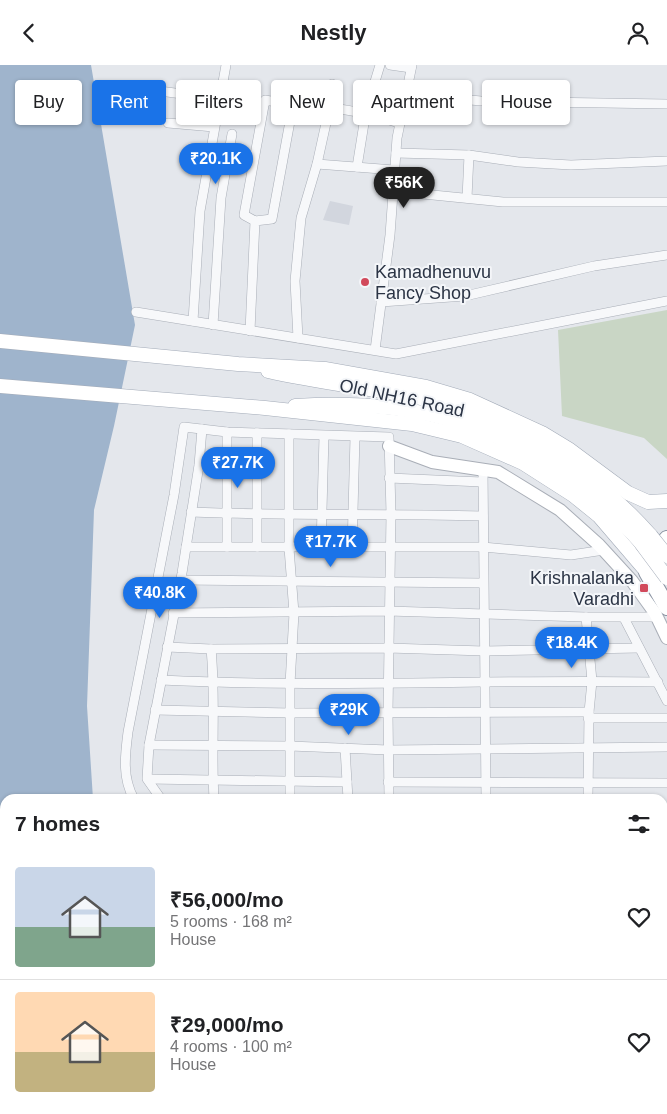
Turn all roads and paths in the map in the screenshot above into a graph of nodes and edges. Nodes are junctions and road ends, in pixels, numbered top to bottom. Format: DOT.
graph roads {
  1 [pos="226,65"];
  2 [pos="380,65"];
  3 [pos="390,65"];
  4 [pos="412,66"];
  5 [pos="223,80"];
  6 [pos="375,80"];
  7 [pos="409,80"];
  8 [pos="472,100"];
  9 [pos="271,101"];
  10 [pos="667,104"];
  11 [pos="168,123"];
  12 [pos="289,125"];
  13 [pos="326,125"];
  14 [pos="364,125"];
  15 [pos="399,125"];
  16 [pos="214,127"];
  17 [pos="232,134"];
  18 [pos="396,153"];
  19 [pos="469,155"];
  20 [pos="667,161"];
  21 [pos="317,164"];
  22 [pos="357,167"];
  23 [pos="394,170"];
  24 [pos="393,191"];
  25 [pos="467,198"];
  26 [pos="667,202"];
  27 [pos="254,221"];
  28 [pos="667,255"];
  29 [pos="667,301"];
  30 [pos="381,302"];
  31 [pos="136,312"];
  32 [pos="193,321"];
  33 [pos="212,325"];
  34 [pos="250,331"];
  35 [pos="298,338"];
  36 [pos="0,341"];
  37 [pos="374,350"];
  38 [pos="238,365"];
  39 [pos="0,386"];
  40 [pos="265,408"];
  41 [pos="202,429"];
  42 [pos="227,432"];
  43 [pos="256,433"];
  44 [pos="289,434"];
  45 [pos="324,436"];
  46 [pos="355,437"];
  47 [pos="389,447"];
  48 [pos="482,476"];
  49 [pos="390,478"];
  50 [pos="667,501"];
  51 [pos="191,512"];
  52 [pos="226,513"];
  53 [pos="322,514"];
  54 [pos="391,514"];
  55 [pos="256,515"];
  56 [pos="290,515"];
  57 [pos="352,515"];
  58 [pos="483,516"];
  59 [pos="653,539"];
  60 [pos="186,547"];
  61 [pos="227,547"];
  62 [pos="257,547"];
  63 [pos="289,547"];
  64 [pos="321,547"];
  65 [pos="352,547"];
  66 [pos="390,547"];
  67 [pos="483,547"];
  68 [pos="604,550"];
  69 [pos="667,556"];
  70 [pos="647,572"];
  71 [pos="667,578"];
  72 [pos="291,579"];
  73 [pos="180,580"];
  74 [pos="389,583"];
  75 [pos="482,583"];
  76 [pos="388,611"];
  77 [pos="662,612"];
  78 [pos="173,613"];
  79 [pos="294,613"];
  80 [pos="483,614"];
  81 [pos="586,617"];
  82 [pos="624,618"];
  83 [pos="667,638"];
  84 [pos="168,647"];
  85 [pos="293,648"];
  86 [pos="388,648"];
  87 [pos="639,648"];
  88 [pos="211,649"];
  89 [pos="588,649"];
  90 [pos="484,651"];
  91 [pos="161,680"];
  92 [pos="592,681"];
  93 [pos="485,682"];
  94 [pos="658,682"];
  95 [pos="215,683"];
  96 [pos="290,684"];
  97 [pos="390,685"];
  98 [pos="667,701"];
  99 [pos="155,710"];
  100 [pos="214,711"];
  101 [pos="291,713"];
  102 [pos="388,713"];
  103 [pos="485,714"];
  104 [pos="588,715"];
  105 [pos="667,718"];
  106 [pos="149,745"];
  107 [pos="290,746"];
  108 [pos="212,747"];
  109 [pos="667,747"];
  110 [pos="345,748"];
  111 [pos="587,748"];
  112 [pos="486,749"];
  113 [pos="388,750"];
  114 [pos="148,779"];
  115 [pos="213,779"];
  116 [pos="290,780"];
  117 [pos="486,781"];
  118 [pos="587,781"];
  119 [pos="347,782"];
  120 [pos="388,782"];
  121 [pos="667,783"];
  122 [pos="132,794"];
  123 [pos="158,794"];
  124 [pos="214,794"];
  125 [pos="290,794"];
  126 [pos="348,794"];
  127 [pos="389,794"];
  128 [pos="486,794"];
  129 [pos="588,794"];
  1 -- 5 [label="street"];
  2 -- 6 [label="street"];
  3 -- 4 [label="street"];
  4 -- 7 [label="street"];
  8 -- 10 [label="street"];
  9 -- 27 [label="street"];
  11 -- 16 [label="street"];
  12 -- 27 [label="street"];
  13 -- 21 [label="street"];
  14 -- 22 [label="street"];
  15 -- 18 [label="street"];
  16 -- 32 [label="street"];
  17 -- 33 [label="street"];
  18 -- 19 [label="street"];
  18 -- 23 [label="street"];
  19 -- 20 [label="street"];
  19 -- 25 [label="street"];
  21 -- 22 [label="street"];
  21 -- 35 [label="street"];
  22 -- 23 [label="street"];
  23 -- 24 [label="street"];
  24 -- 25 [label="street"];
  24 -- 30 [label="street"];
  25 -- 26 [label="street"];
  27 -- 34 [label="street"];
  28 -- 30 [label="street"];
  29 -- 37 [label="street"];
  30 -- 37 [label="street"];
  31 -- 32 [label="street"];
  32 -- 33 [label="street"];
  33 -- 34 [label="street"];
  34 -- 35 [label="street"];
  35 -- 37 [label="street"];
  36 -- 38 [label="main road"];
  38 -- 50 [label="main road"];
  38 -- 59 [label="main road, Old NH16 Road"];
  39 -- 40 [label="main road"];
  40 -- 59 [label="main road, Old NH16 Road"];
  40 -- 70 [label="main road"];
  41 -- 42 [label="street"];
  41 -- 51 [label="street"];
  41 -- 122 [label="street"];
  42 -- 43 [label="street"];
  42 -- 52 [label="street"];
  43 -- 44 [label="street"];
  43 -- 55 [label="street"];
  44 -- 45 [label="street"];
  44 -- 56 [label="street"];
  45 -- 46 [label="street"];
  45 -- 53 [label="street"];
  46 -- 47 [label="street"];
  46 -- 57 [label="street"];
  47 -- 48 [label="street"];
  47 -- 49 [label="street"];
  48 -- 49 [label="street"];
  48 -- 58 [label="street"];
  48 -- 68 [label="street"];
  49 -- 54 [label="street"];
  51 -- 52 [label="street"];
  51 -- 60 [label="street"];
  52 -- 55 [label="street"];
  52 -- 61 [label="street"];
  53 -- 56 [label="street"];
  53 -- 57 [label="street"];
  53 -- 64 [label="street"];
  54 -- 57 [label="street"];
  54 -- 58 [label="street"];
  54 -- 66 [label="street"];
  55 -- 56 [label="street"];
  55 -- 62 [label="street"];
  56 -- 63 [label="street"];
  57 -- 65 [label="street"];
  58 -- 67 [label="street"];
  59 -- 69 [label="main road, Old NH16 Road, bridge"];
  59 -- 70 [label="highway"];
  59 -- 71 [label="main road, Old NH16 Road, bridge"];
  60 -- 61 [label="street"];
  60 -- 73 [label="street"];
  61 -- 62 [label="street"];
  62 -- 63 [label="street"];
  63 -- 64 [label="street"];
  63 -- 72 [label="street"];
  64 -- 65 [label="street"];
  65 -- 66 [label="street"];
  66 -- 67 [label="street"];
  66 -- 74 [label="street"];
  67 -- 68 [label="street"];
  67 -- 75 [label="street"];
  68 -- 77 [label="street"];
  70 -- 77 [label="highway"];
  72 -- 73 [label="street"];
  72 -- 74 [label="street"];
  72 -- 79 [label="street"];
  73 -- 78 [label="street"];
  74 -- 75 [label="street"];
  74 -- 76 [label="street"];
  75 -- 80 [label="street"];
  76 -- 79 [label="street"];
  76 -- 80 [label="street"];
  76 -- 86 [label="street"];
  77 -- 82 [label="street"];
  77 -- 83 [label="street"];
  78 -- 79 [label="street"];
  78 -- 84 [label="street"];
  79 -- 85 [label="street"];
  80 -- 81 [label="street"];
  80 -- 90 [label="street"];
  81 -- 82 [label="street"];
  81 -- 89 [label="street"];
  82 -- 87 [label="street"];
  84 -- 88 [label="street"];
  84 -- 91 [label="street"];
  85 -- 86 [label="street"];
  85 -- 88 [label="street"];
  85 -- 96 [label="street"];
  86 -- 90 [label="street"];
  86 -- 97 [label="street"];
  87 -- 89 [label="street"];
  87 -- 94 [label="street"];
  88 -- 95 [label="street"];
  89 -- 90 [label="street"];
  89 -- 92 [label="street"];
  90 -- 93 [label="street"];
  91 -- 95 [label="street"];
  91 -- 99 [label="street"];
  92 -- 93 [label="street"];
  92 -- 94 [label="street"];
  92 -- 104 [label="street"];
  93 -- 97 [label="street"];
  93 -- 103 [label="street"];
  94 -- 98 [label="street"];
  95 -- 96 [label="street"];
  95 -- 100 [label="street"];
  96 -- 97 [label="street"];
  96 -- 101 [label="street"];
  97 -- 102 [label="street"];
  99 -- 100 [label="street"];
  99 -- 106 [label="street"];
  100 -- 101 [label="street"];
  100 -- 108 [label="street"];
  101 -- 102 [label="street"];
  101 -- 107 [label="street"];
  102 -- 103 [label="street"];
  102 -- 113 [label="street"];
  103 -- 104 [label="street"];
  103 -- 112 [label="street"];
  104 -- 105 [label="street"];
  104 -- 111 [label="street"];
  106 -- 108 [label="street"];
  106 -- 114 [label="street"];
  107 -- 108 [label="street"];
  107 -- 110 [label="street"];
  107 -- 116 [label="street"];
  108 -- 115 [label="street"];
  109 -- 111 [label="street"];
  110 -- 113 [label="street"];
  110 -- 119 [label="street"];
  111 -- 112 [label="street"];
  111 -- 118 [label="street"];
  112 -- 113 [label="street"];
  112 -- 117 [label="street"];
  113 -- 120 [label="street"];
  114 -- 115 [label="street"];
  114 -- 123 [label="street"];
  115 -- 116 [label="street"];
  115 -- 124 [label="street"];
  116 -- 119 [label="street"];
  116 -- 125 [label="street"];
  117 -- 118 [label="street"];
  117 -- 120 [label="street"];
  117 -- 128 [label="street"];
  118 -- 121 [label="street"];
  118 -- 129 [label="street"];
  119 -- 126 [label="street"];
  120 -- 127 [label="street"];
}
